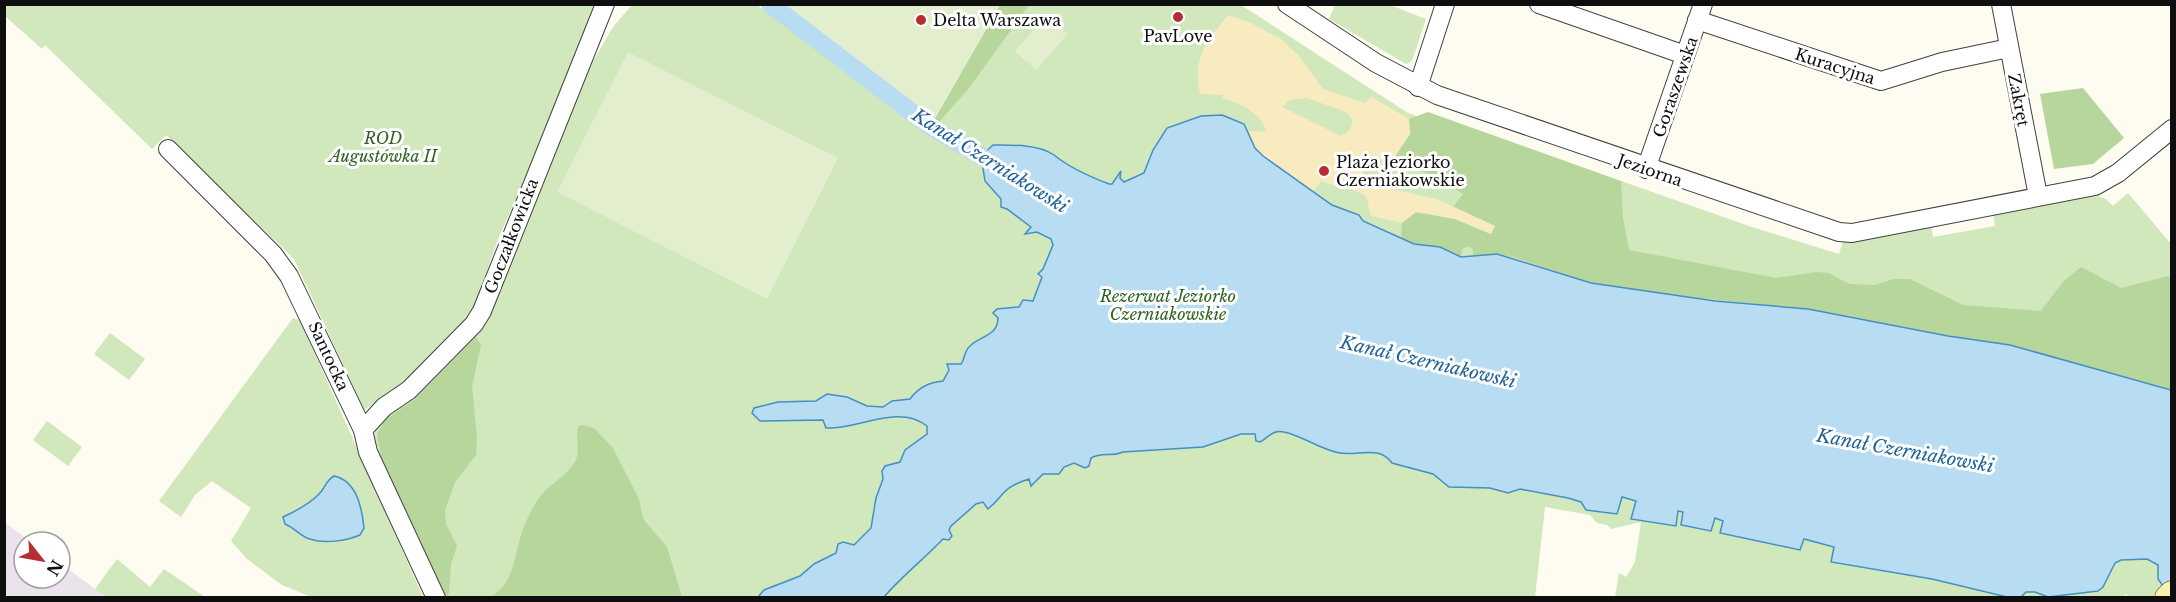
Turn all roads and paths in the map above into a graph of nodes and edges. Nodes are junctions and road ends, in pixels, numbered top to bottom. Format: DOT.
graph roads {
  1 [pos="606,4"];
  2 [pos="1287,4"];
  3 [pos="1445,4"];
  4 [pos="1539,4"];
  5 [pos="2001,4"];
  6 [pos="1700,12"];
  7 [pos="2009,48"];
  8 [pos="1685,55"];
  9 [pos="1418,87"];
  10 [pos="2172,129"];
  11 [pos="168,149"];
  12 [pos="1646,169"];
  13 [pos="2038,196"];
  14 [pos="363,430"];
  15 [pos="2172,594"];
  16 [pos="436,597"];
  17 [pos="2168,597"];
  1 -- 14 [label="street, Goczałkowicka"];
  2 -- 9 [label="street, Jeziorna"];
  3 -- 9 [label="street"];
  4 -- 8 [label="street"];
  5 -- 7 [label="street, Zakręt"];
  6 -- 7 [label="street, Kuracyjna"];
  6 -- 8 [label="street, Goraszewska"];
  7 -- 13 [label="street, Zakręt"];
  8 -- 12 [label="street, Goraszewska"];
  9 -- 12 [label="street, Jeziorna"];
  10 -- 13 [label="street, Jeziorna"];
  11 -- 14 [label="street, Santocka"];
  12 -- 13 [label="street, Jeziorna"];
  14 -- 16 [label="street, Santocka"];
  15 -- 17 [label="street"];
}
